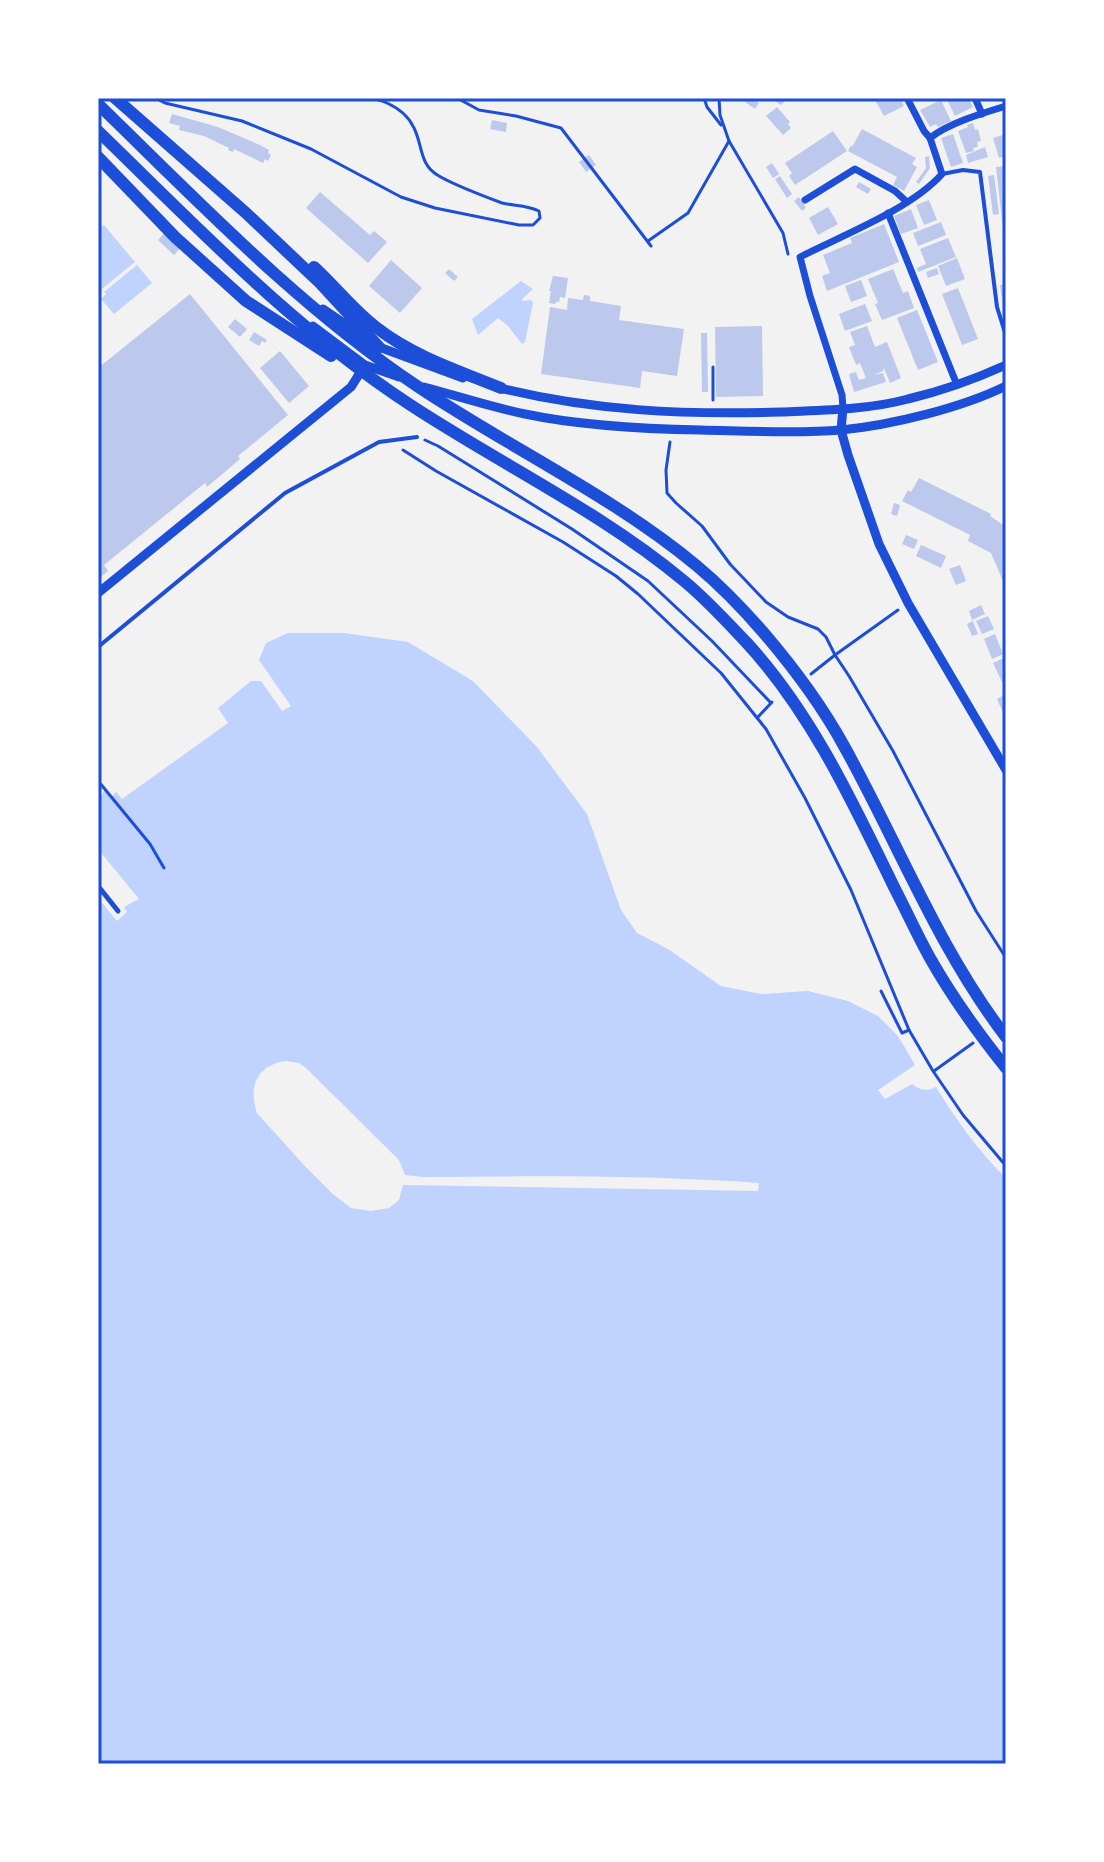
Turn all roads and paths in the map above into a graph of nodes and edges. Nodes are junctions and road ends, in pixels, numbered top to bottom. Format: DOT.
graph roads {
  1 [pos="115,98"];
  2 [pos="155,98"];
  3 [pos="320,98"];
  4 [pos="457,98"];
  5 [pos="704,98"];
  6 [pos="719,98"];
  7 [pos="907,98"];
  8 [pos="975,98"];
  9 [pos="98,105"];
  10 [pos="1006,106"];
  11 [pos="982,114"];
  12 [pos="724,129"];
  13 [pos="98,130"];
  14 [pos="930,138"];
  15 [pos="729,141"];
  16 [pos="98,157"];
  17 [pos="942,174"];
  18 [pos="805,200"];
  19 [pos="907,202"];
  20 [pos="246,213"];
  21 [pos="888,213"];
  22 [pos="648,241"];
  23 [pos="651,246"];
  24 [pos="800,257"];
  25 [pos="1006,336"];
  26 [pos="379,347"];
  27 [pos="365,365"];
  28 [pos="1006,365"];
  29 [pos="713,367"];
  30 [pos="957,385"];
  31 [pos="1006,386"];
  32 [pos="501,388"];
  33 [pos="713,400"];
  34 [pos="843,408"];
  35 [pos="841,430"];
  36 [pos="417,437"];
  37 [pos="399,438"];
  38 [pos="670,442"];
  39 [pos="98,593"];
  40 [pos="908,603"];
  41 [pos="98,647"];
  42 [pos="835,655"];
  43 [pos="807,677"];
  44 [pos="757,717"];
  45 [pos="1006,770"];
  46 [pos="99,782"];
  47 [pos="164,868"];
  48 [pos="98,886"];
  49 [pos="118,911"];
  50 [pos="1006,958"];
  51 [pos="881,991"];
  52 [pos="909,1030"];
  53 [pos="982,1037"];
  54 [pos="1006,1037"];
  55 [pos="1006,1068"];
  56 [pos="933,1071"];
  57 [pos="1006,1166"];
  1 -- 20 [label="highway"];
  2 -- 3 [label="path"];
  4 -- 22 [label="path"];
  5 -- 12 [label="path"];
  6 -- 12 [label="path"];
  7 -- 14 [label="street"];
  8 -- 11 [label="street"];
  9 -- 26 [label="street"];
  9 -- 54 [label="highway"];
  10 -- 11 [label="street"];
  11 -- 14 [label="street"];
  12 -- 15 [label="path"];
  13 -- 27 [label="street"];
  13 -- 55 [label="highway"];
  14 -- 17 [label="street"];
  15 -- 22 [label="path"];
  15 -- 24 [label="path"];
  16 -- 27 [label="highway"];
  17 -- 19 [label="street"];
  17 -- 25 [label="lane"];
  18 -- 19 [label="street"];
  19 -- 21 [label="street"];
  20 -- 26 [label="highway"];
  20 -- 32 [label="highway"];
  21 -- 24 [label="street"];
  21 -- 30 [label="street"];
  22 -- 23 [label="path"];
  24 -- 34 [label="street"];
  26 -- 27 [label="street"];
  26 -- 32 [label="street"];
  27 -- 35 [label="street"];
  27 -- 39 [label="street"];
  28 -- 30 [label="street"];
  29 -- 33 [label="path"];
  30 -- 34 [label="street"];
  31 -- 35 [label="street"];
  32 -- 34 [label="street"];
  34 -- 35 [label="street"];
  35 -- 40 [label="street"];
  36 -- 37 [label="lane"];
  36 -- 44 [label="path"];
  37 -- 41 [label="lane"];
  37 -- 44 [label="path"];
  38 -- 42 [label="path"];
  40 -- 42 [label="path"];
  40 -- 45 [label="street"];
  42 -- 43 [label="path"];
  42 -- 50 [label="path"];
  44 -- 52 [label="path"];
  46 -- 47 [label="path"];
  48 -- 49 [label="street"];
  51 -- 52 [label="path"];
  52 -- 56 [label="path"];
  53 -- 56 [label="path"];
  56 -- 57 [label="path"];
}
